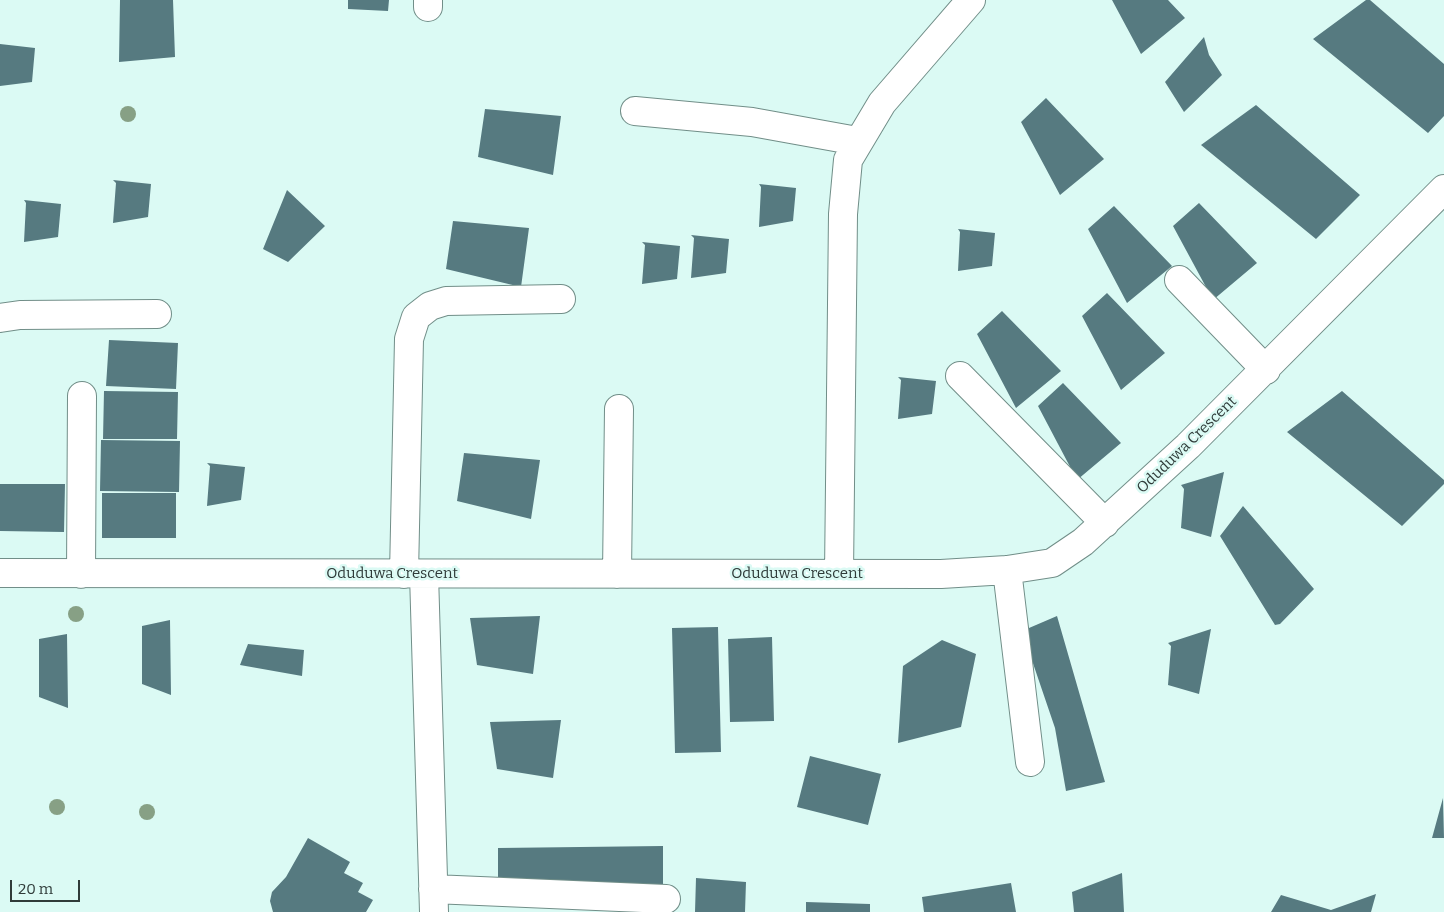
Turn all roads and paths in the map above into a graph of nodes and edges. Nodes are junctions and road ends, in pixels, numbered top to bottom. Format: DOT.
graph roads {
  1 [pos="971,0"];
  2 [pos="635,110"];
  3 [pos="857,142"];
  4 [pos="1444,189"];
  5 [pos="1179,280"];
  6 [pos="561,299"];
  7 [pos="158,314"];
  8 [pos="0,318"];
  9 [pos="1266,370"];
  10 [pos="960,376"];
  11 [pos="82,396"];
  12 [pos="619,409"];
  13 [pos="1105,524"];
  14 [pos="1007,570"];
  15 [pos="0,573"];
  16 [pos="81,574"];
  17 [pos="414,574"];
  18 [pos="617,574"];
  19 [pos="839,574"];
  20 [pos="1030,762"];
  21 [pos="666,899"];
  22 [pos="434,900"];
  23 [pos="598,904"];
  1 -- 3 [label="street"];
  2 -- 3 [label="street"];
  3 -- 19 [label="street"];
  4 -- 9 [label="street, Oduduwa Crescent"];
  5 -- 9 [label="street"];
  6 -- 17 [label="street"];
  7 -- 8 [label="street"];
  9 -- 13 [label="street, Oduduwa Crescent"];
  10 -- 13 [label="street"];
  11 -- 16 [label="street"];
  12 -- 18 [label="street"];
  13 -- 14 [label="street, Oduduwa Crescent"];
  14 -- 19 [label="street, Oduduwa Crescent"];
  14 -- 20 [label="street"];
  15 -- 16 [label="street, Oduduwa Crescent"];
  16 -- 17 [label="street, Oduduwa Crescent"];
  17 -- 18 [label="street, Oduduwa Crescent"];
  17 -- 22 [label="street"];
  18 -- 19 [label="street, Oduduwa Crescent"];
  21 -- 23 [label="street"];
  22 -- 23 [label="street"];
}
